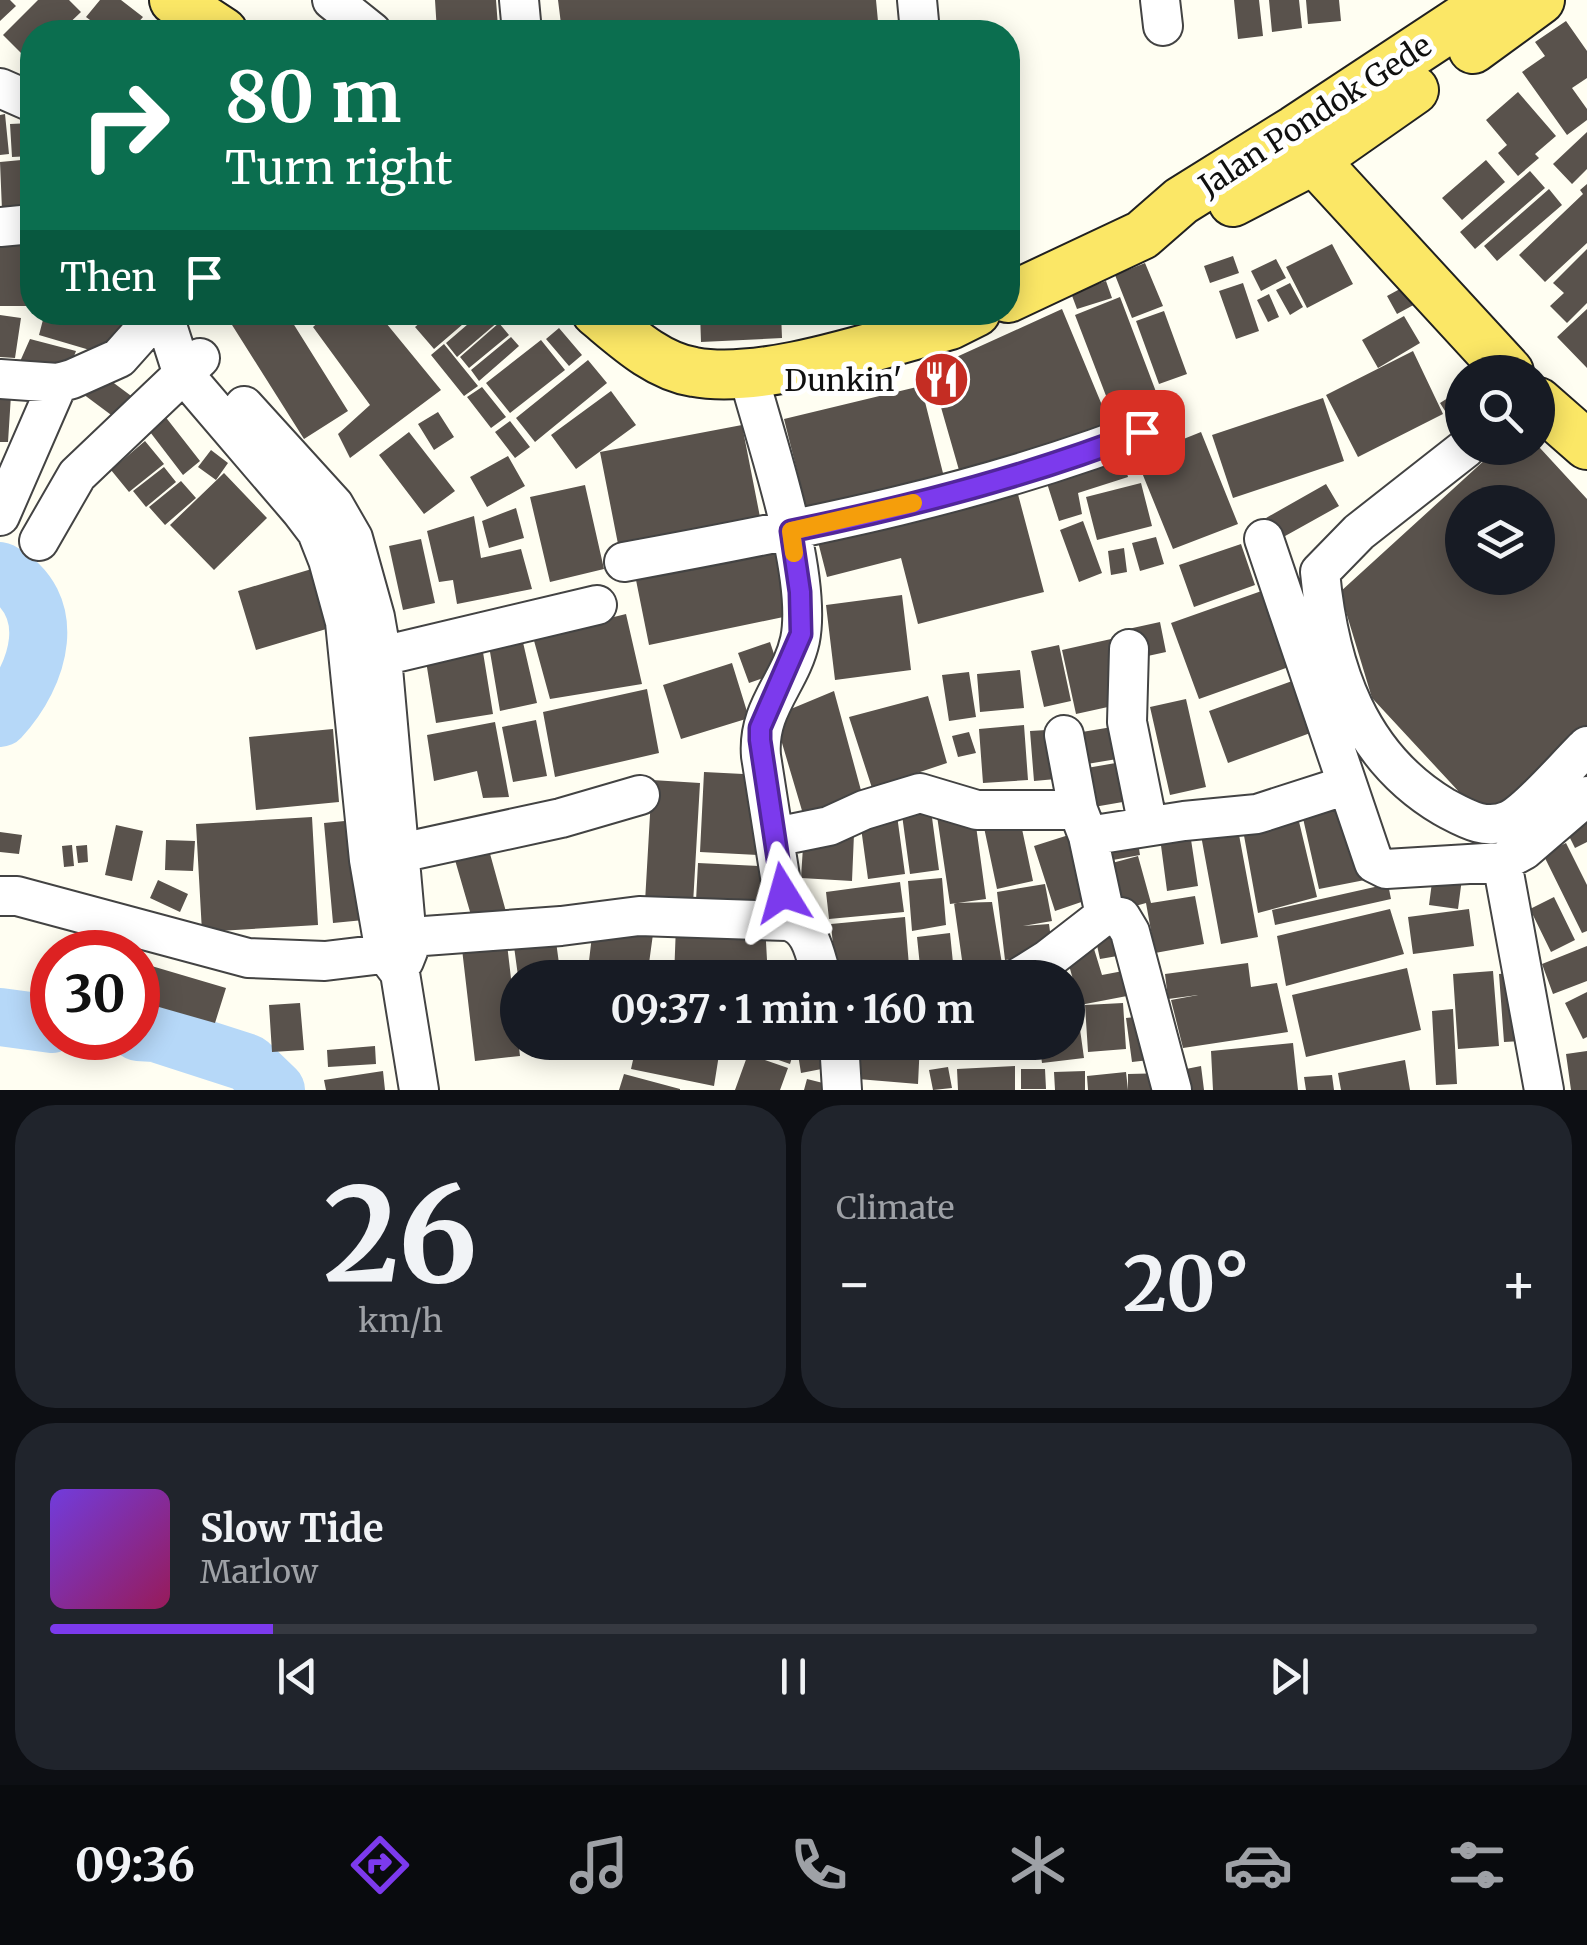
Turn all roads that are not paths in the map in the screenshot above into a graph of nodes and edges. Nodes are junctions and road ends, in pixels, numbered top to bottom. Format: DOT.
graph roads {
  1 [pos="174,0"];
  2 [pos="332,0"];
  3 [pos="1540,0"];
  4 [pos="1470,7"];
  5 [pos="205,20"];
  6 [pos="357,20"];
  7 [pos="1314,160"];
  8 [pos="1142,234"];
  9 [pos="1020,292"];
  10 [pos="614,325"];
  11 [pos="931,325"];
  12 [pos="175,336"];
  13 [pos="1493,355"];
  14 [pos="748,374"];
  15 [pos="0,378"];
  16 [pos="58,383"];
  17 [pos="1555,417"];
  18 [pos="1164,423"];
  19 [pos="1587,445"];
  20 [pos="1445,465"];
  21 [pos="0,516"];
  22 [pos="791,531"];
  23 [pos="1264,539"];
  24 [pos="40,541"];
  25 [pos="624,562"];
  26 [pos="597,605"];
  27 [pos="1129,649"];
  28 [pos="366,660"];
  29 [pos="1064,735"];
  30 [pos="1587,746"];
  31 [pos="1347,785"];
  32 [pos="640,794"];
  33 [pos="1587,796"];
  34 [pos="1083,823"];
  35 [pos="1148,826"];
  36 [pos="775,837"];
  37 [pos="384,857"];
  38 [pos="1502,862"];
  39 [pos="0,896"];
  40 [pos="1105,914"];
  41 [pos="787,921"];
  42 [pos="397,951"];
  43 [pos="816,960"];
  44 [pos="1047,960"];
  45 [pos="840,1060"];
  46 [pos="419,1090"];
  47 [pos="842,1090"];
  48 [pos="1172,1090"];
  49 [pos="1544,1090"];
  1 -- 5 [label="main road"];
  2 -- 6 [label="street"];
  3 -- 7 [label="main road, Jalan Pondok Gede"];
  4 -- 8 [label="main road, Jalan Pondok Gede"];
  7 -- 8 [label="main road, Jalan Pondok Gede"];
  7 -- 13 [label="main road"];
  8 -- 9 [label="main road, Jalan Pondok Gede"];
  10 -- 14 [label="main road"];
  11 -- 14 [label="main road"];
  12 -- 16 [label="street"];
  12 -- 24 [label="street"];
  12 -- 28 [label="street"];
  14 -- 22 [label="street"];
  15 -- 16 [label="street"];
  16 -- 21 [label="street"];
  17 -- 19 [label="main road"];
  18 -- 22 [label="street"];
  20 -- 30 [label="street"];
  22 -- 25 [label="street"];
  22 -- 36 [label="street"];
  23 -- 31 [label="street"];
  26 -- 28 [label="street"];
  27 -- 35 [label="street"];
  28 -- 37 [label="street"];
  29 -- 34 [label="street"];
  31 -- 35 [label="street"];
  31 -- 38 [label="street"];
  32 -- 37 [label="street"];
  33 -- 38 [label="street"];
  34 -- 35 [label="street"];
  34 -- 36 [label="street"];
  34 -- 40 [label="street"];
  36 -- 41 [label="street"];
  37 -- 42 [label="street"];
  38 -- 49 [label="street"];
  39 -- 42 [label="street"];
  40 -- 44 [label="street"];
  40 -- 48 [label="street"];
  41 -- 42 [label="street"];
  41 -- 43 [label="street"];
  42 -- 46 [label="street"];
  45 -- 47 [label="street"];
}
